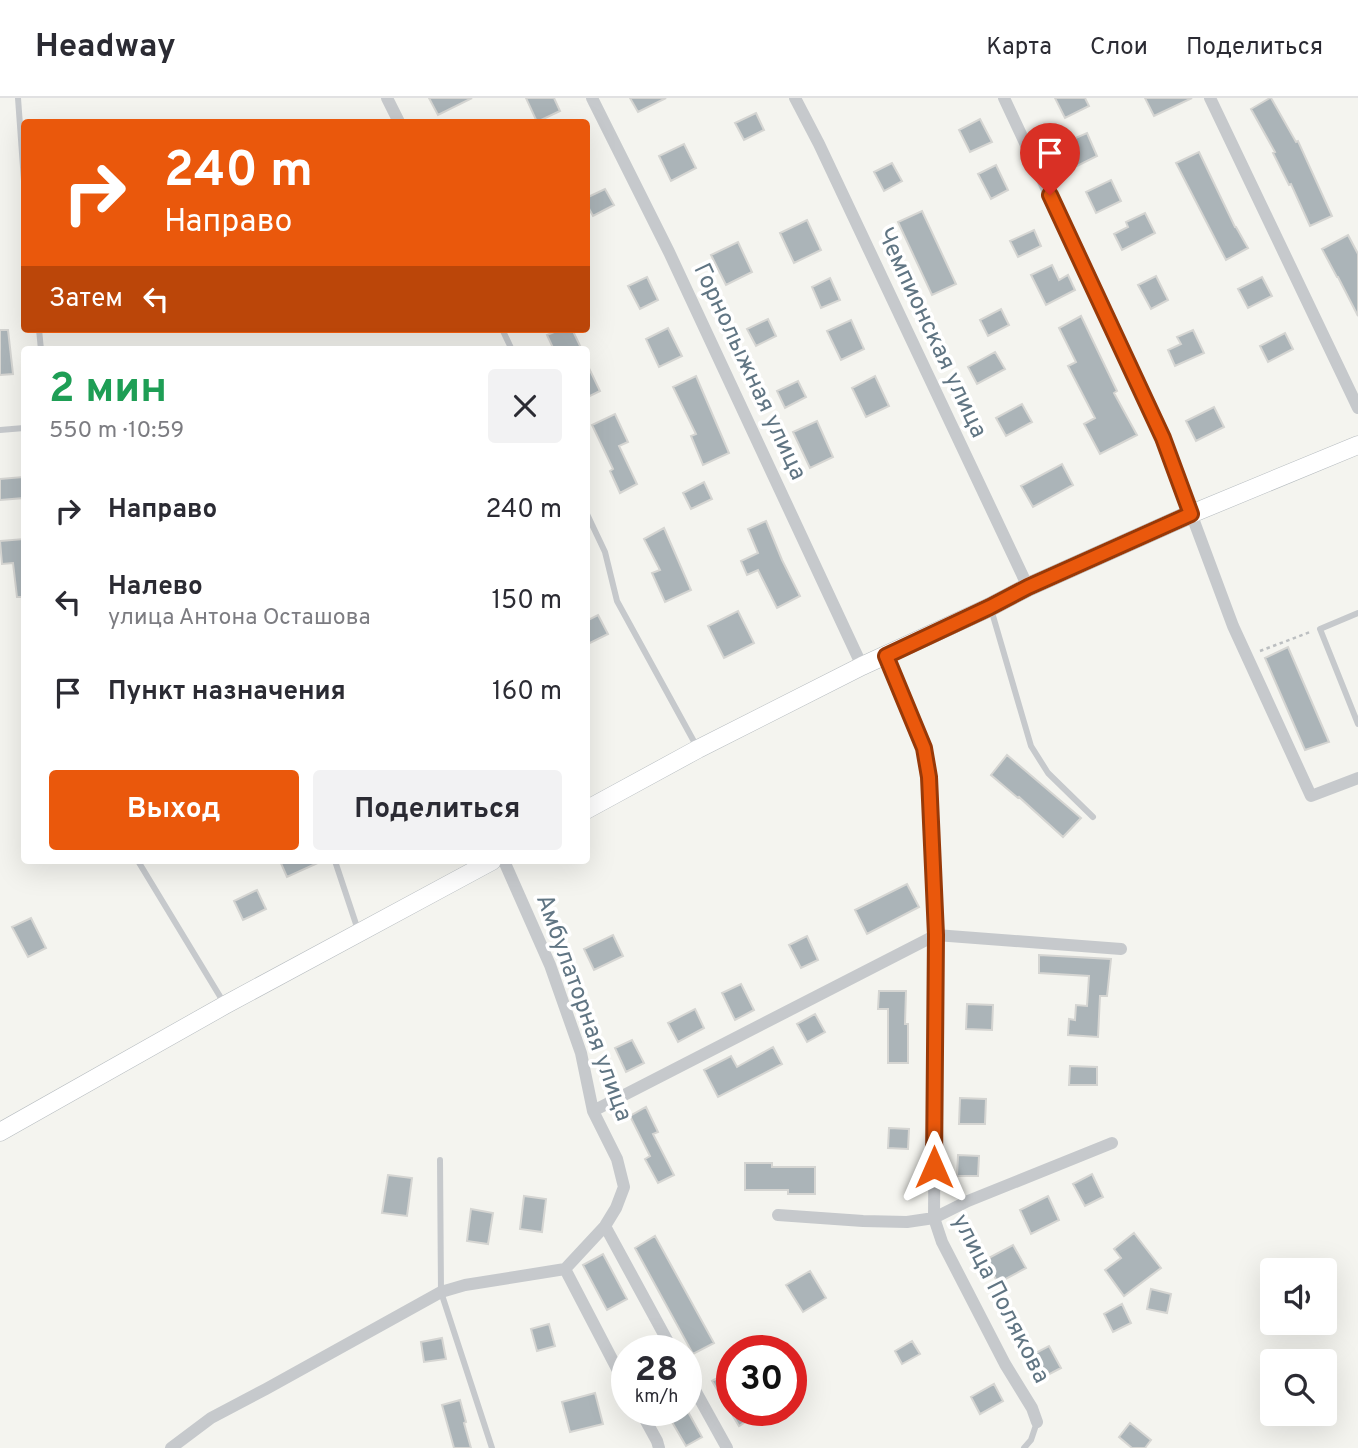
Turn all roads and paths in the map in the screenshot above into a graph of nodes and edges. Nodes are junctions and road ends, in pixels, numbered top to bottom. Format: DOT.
graph roads {
  1 [pos="18,98"];
  2 [pos="387,98"];
  3 [pos="592,98"];
  4 [pos="795,98"];
  5 [pos="1004,98"];
  6 [pos="1210,98"];
  7 [pos="398,119"];
  8 [pos="21,140"];
  9 [pos="1358,408"];
  10 [pos="21,428"];
  11 [pos="0,430"];
  12 [pos="1358,444"];
  13 [pos="1191,514"];
  14 [pos="590,520"];
  15 [pos="1028,587"];
  16 [pos="990,607"];
  17 [pos="1358,613"];
  18 [pos="1320,629"];
  19 [pos="886,656"];
  20 [pos="1247,656"];
  21 [pos="862,666"];
  22 [pos="1358,723"];
  23 [pos="698,749"];
  24 [pos="1358,778"];
  25 [pos="590,808"];
  26 [pos="1093,817"];
  27 [pos="140,864"];
  28 [pos="336,864"];
  29 [pos="486,864"];
  30 [pos="505,864"];
  31 [pos="359,932"];
  32 [pos="936,935"];
  33 [pos="1121,949"];
  34 [pos="225,1005"];
  35 [pos="593,1111"];
  36 [pos="0,1132"];
  37 [pos="1112,1143"];
  38 [pos="440,1160"];
  39 [pos="778,1215"];
  40 [pos="934,1218"];
  41 [pos="606,1226"];
  42 [pos="565,1269"];
  43 [pos="441,1292"];
  44 [pos="664,1335"];
  45 [pos="611,1357"];
  46 [pos="702,1403"];
  47 [pos="1037,1422"];
  48 [pos="649,1426"];
  49 [pos="171,1448"];
  50 [pos="492,1448"];
  51 [pos="659,1448"];
  52 [pos="727,1448"];
  53 [pos="1024,1448"];
  1 -- 8 [label="lane"];
  2 -- 7 [label="street"];
  3 -- 21 [label="street, Горнолыжная улица"];
  4 -- 15 [label="street, Чемпионская улица"];
  5 -- 13 [label="street"];
  6 -- 9 [label="street"];
  10 -- 11 [label="lane"];
  12 -- 13 [label="street"];
  13 -- 15 [label="street"];
  13 -- 20 [label="street"];
  14 -- 23 [label="lane"];
  15 -- 16 [label="street"];
  16 -- 19 [label="street"];
  16 -- 26 [label="lane"];
  17 -- 18 [label="lane"];
  18 -- 20 [label="path"];
  18 -- 22 [label="lane"];
  19 -- 21 [label="street"];
  19 -- 32 [label="street, улица Полякова"];
  20 -- 24 [label="street"];
  21 -- 23 [label="street"];
  23 -- 25 [label="street"];
  27 -- 34 [label="lane"];
  28 -- 31 [label="lane"];
  29 -- 31 [label="street"];
  30 -- 35 [label="street, Амбулаторная улица"];
  31 -- 34 [label="street"];
  32 -- 33 [label="street"];
  32 -- 35 [label="street"];
  32 -- 40 [label="street, улица Полякова"];
  34 -- 36 [label="street"];
  35 -- 41 [label="street, Амбулаторная улица"];
  37 -- 40 [label="street"];
  38 -- 43 [label="lane"];
  39 -- 40 [label="street"];
  40 -- 47 [label="street, улица Полякова"];
  41 -- 42 [label="street, Амбулаторная улица"];
  41 -- 44 [label="street"];
  42 -- 43 [label="street"];
  42 -- 45 [label="street"];
  43 -- 49 [label="street"];
  43 -- 50 [label="lane"];
  46 -- 52 [label="street"];
  47 -- 53 [label="lane"];
  48 -- 51 [label="street"];
}
